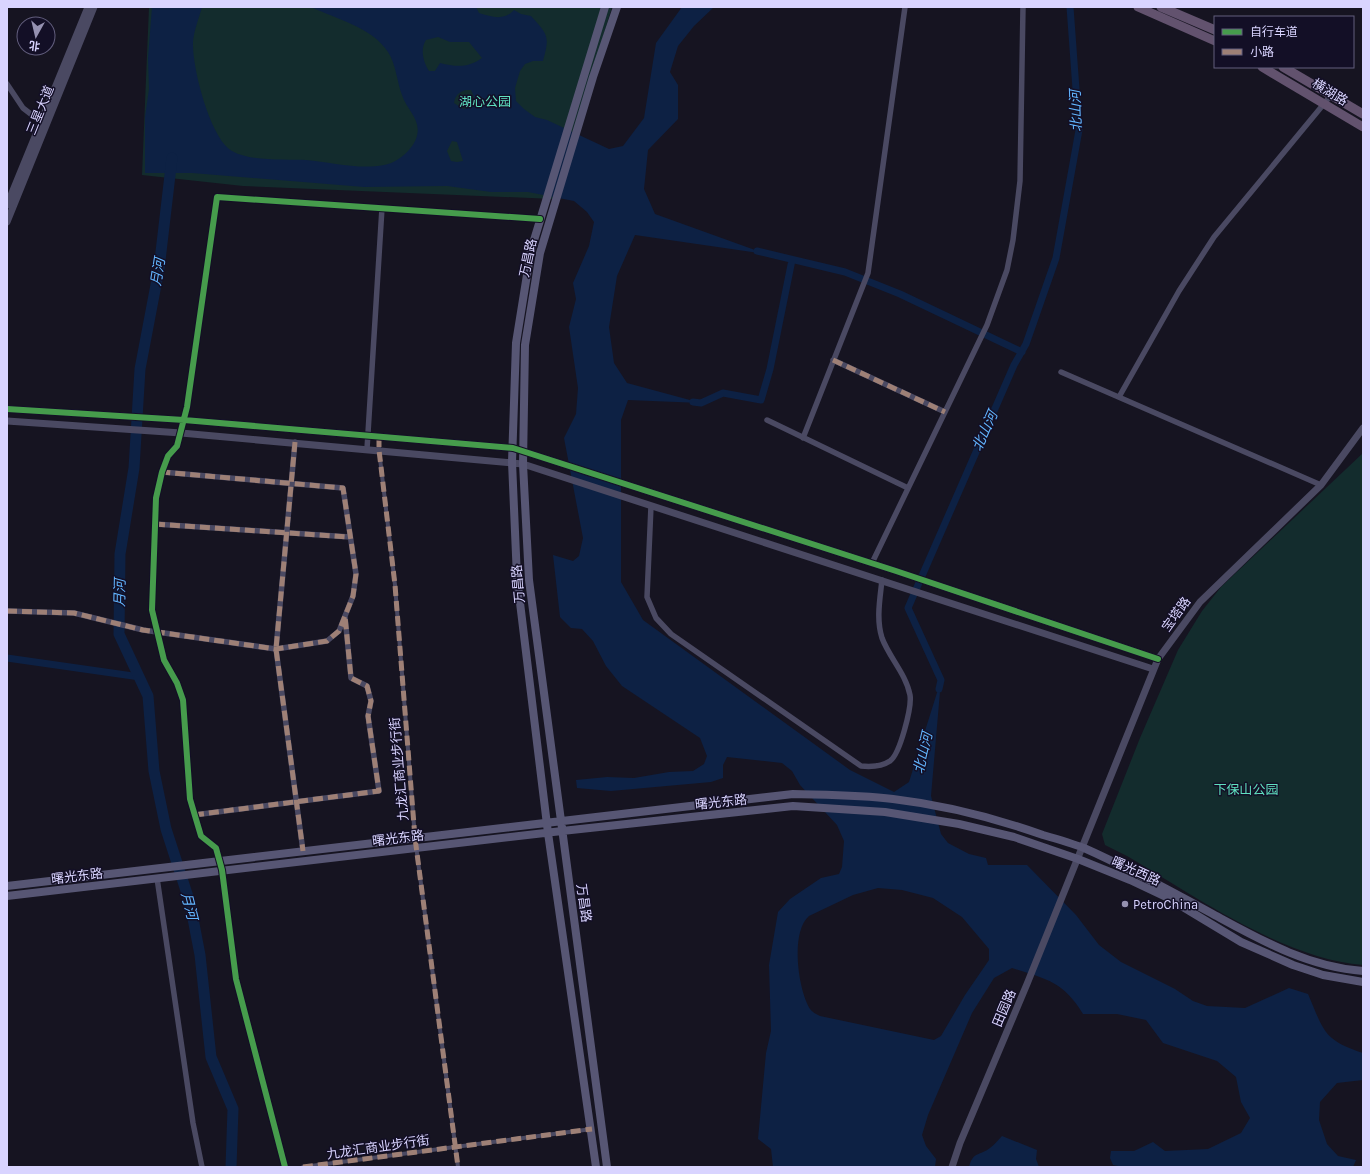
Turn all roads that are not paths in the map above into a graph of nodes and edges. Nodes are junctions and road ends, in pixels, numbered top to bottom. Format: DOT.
graph roads {
  1 [pos="88,7"];
  2 [pos="94,7"];
  3 [pos="605,7"];
  4 [pos="617,7"];
  5 [pos="904,7"];
  6 [pos="1023,7"];
  7 [pos="1138,7"];
  8 [pos="1161,7"];
  9 [pos="1214,30"];
  10 [pos="1214,41"];
  11 [pos="1264,68"];
  12 [pos="1285,68"];
  13 [pos="7,84"];
  14 [pos="1332,94"];
  15 [pos="1324,104"];
  16 [pos="1363,114"];
  17 [pos="41,122"];
  18 [pos="1363,127"];
  19 [pos="7,205"];
  20 [pos="382,208"];
  21 [pos="540,219"];
  22 [pos="7,222"];
  23 [pos="833,360"];
  24 [pos="1061,372"];
  25 [pos="1119,397"];
  26 [pos="7,409"];
  27 [pos="945,412"];
  28 [pos="184,420"];
  29 [pos="767,420"];
  30 [pos="7,421"];
  31 [pos="1363,428"];
  32 [pos="181,432"];
  33 [pos="368,436"];
  34 [pos="380,437"];
  35 [pos="803,438"];
  36 [pos="295,442"];
  37 [pos="513,448"];
  38 [pos="367,449"];
  39 [pos="379,450"];
  40 [pos="524,451"];
  41 [pos="512,462"];
  42 [pos="523,464"];
  43 [pos="162,472"];
  44 [pos="291,483"];
  45 [pos="1320,485"];
  46 [pos="908,488"];
  47 [pos="650,506"];
  48 [pos="155,524"];
  49 [pos="286,533"];
  50 [pos="350,537"];
  51 [pos="872,563"];
  52 [pos="882,580"];
  53 [pos="7,611"];
  54 [pos="345,616"];
  55 [pos="156,631"];
  56 [pos="276,649"];
  57 [pos="1158,659"];
  58 [pos="1153,669"];
  59 [pos="296,802"];
  60 [pos="962,811"];
  61 [pos="194,815"];
  62 [pos="560,820"];
  63 [pos="547,822"];
  64 [pos="959,824"];
  65 [pos="562,831"];
  66 [pos="548,833"];
  67 [pos="415,838"];
  68 [pos="416,848"];
  69 [pos="1082,848"];
  70 [pos="303,851"];
  71 [pos="1078,859"];
  72 [pos="219,860"];
  73 [pos="222,870"];
  74 [pos="157,878"];
  75 [pos="7,886"];
  76 [pos="7,896"];
  77 [pos="1363,971"];
  78 [pos="1363,982"];
  79 [pos="592,1129"];
  80 [pos="456,1147"];
  81 [pos="202,1167"];
  82 [pos="285,1167"];
  83 [pos="303,1167"];
  84 [pos="458,1167"];
  85 [pos="596,1167"];
  86 [pos="607,1167"];
  87 [pos="952,1167"];
  1 -- 17 [label="street, 三星大道"];
  2 -- 22 [label="street, 三星大道"];
  3 -- 21 [label="main road, 万昌路"];
  4 -- 40 [label="main road, 万昌路"];
  5 -- 23 [label="street"];
  6 -- 27 [label="street"];
  7 -- 10 [label="highway"];
  8 -- 9 [label="highway"];
  11 -- 15 [label="highway, 横湖路"];
  12 -- 14 [label="highway, 横湖路"];
  13 -- 17 [label="street"];
  14 -- 15 [label="street"];
  14 -- 16 [label="highway, 横湖路"];
  15 -- 18 [label="highway, 横湖路"];
  15 -- 25 [label="street"];
  17 -- 19 [label="street, 三星大道"];
  20 -- 21 [label="street"];
  20 -- 28 [label="street"];
  20 -- 33 [label="street"];
  21 -- 37 [label="main road, 万昌路"];
  23 -- 27 [label="street"];
  23 -- 35 [label="street"];
  24 -- 25 [label="street"];
  25 -- 45 [label="street"];
  26 -- 28 [label="street"];
  27 -- 46 [label="street"];
  28 -- 32 [label="street"];
  28 -- 33 [label="street"];
  29 -- 35 [label="street"];
  30 -- 32 [label="street"];
  31 -- 45 [label="street, 宝塔路"];
  32 -- 36 [label="street"];
  32 -- 43 [label="street"];
  33 -- 34 [label="street"];
  33 -- 38 [label="street"];
  34 -- 37 [label="street"];
  34 -- 39 [label="street, 九龙汇商业步行街"];
  35 -- 46 [label="street"];
  36 -- 38 [label="street"];
  36 -- 44 [label="street"];
  37 -- 40 [label="street"];
  37 -- 41 [label="main road, 万昌路"];
  38 -- 39 [label="street"];
  39 -- 41 [label="street"];
  39 -- 67 [label="street, 九龙汇商业步行街"];
  40 -- 42 [label="main road, 万昌路"];
  40 -- 51 [label="street"];
  41 -- 42 [label="street"];
  41 -- 63 [label="main road, 万昌路"];
  42 -- 47 [label="street"];
  42 -- 62 [label="main road, 万昌路"];
  43 -- 44 [label="street"];
  43 -- 48 [label="street"];
  44 -- 49 [label="street"];
  44 -- 50 [label="street"];
  45 -- 57 [label="street, 宝塔路"];
  46 -- 51 [label="street"];
  47 -- 52 [label="street"];
  47 -- 52 [label="street"];
  48 -- 49 [label="street"];
  48 -- 55 [label="street"];
  49 -- 50 [label="street"];
  49 -- 56 [label="street"];
  50 -- 54 [label="street"];
  51 -- 57 [label="street"];
  52 -- 58 [label="street"];
  53 -- 55 [label="street"];
  54 -- 56 [label="street"];
  54 -- 59 [label="street"];
  55 -- 56 [label="street"];
  55 -- 61 [label="street"];
  56 -- 59 [label="street"];
  57 -- 58 [label="street, 宝塔路"];
  58 -- 69 [label="street, 宝塔路"];
  59 -- 61 [label="street"];
  59 -- 70 [label="street"];
  60 -- 62 [label="main road, 曙光东路"];
  60 -- 69 [label="main road, 曙光西路"];
  61 -- 72 [label="street"];
  62 -- 63 [label="main road, 曙光东路"];
  62 -- 65 [label="main road, 万昌路"];
  63 -- 66 [label="main road, 万昌路"];
  63 -- 67 [label="main road, 曙光东路"];
  64 -- 65 [label="main road, 曙光东路"];
  64 -- 71 [label="main road, 曙光西路"];
  65 -- 66 [label="main road, 曙光东路"];
  65 -- 86 [label="main road, 万昌路"];
  66 -- 68 [label="main road, 曙光东路"];
  66 -- 79 [label="main road, 万昌路"];
  67 -- 68 [label="street, 九龙汇商业步行街"];
  67 -- 70 [label="main road, 曙光东路"];
  68 -- 73 [label="main road, 曙光东路"];
  68 -- 80 [label="street, 九龙汇商业步行街"];
  69 -- 71 [label="street, 宝塔路"];
  69 -- 77 [label="main road, 曙光西路"];
  70 -- 72 [label="main road, 曙光东路"];
  71 -- 78 [label="main road, 曙光西路"];
  71 -- 87 [label="street, 田园路"];
  72 -- 73 [label="street"];
  72 -- 75 [label="main road, 曙光东路"];
  73 -- 74 [label="main road, 曙光东路"];
  73 -- 82 [label="street"];
  74 -- 76 [label="main road, 曙光东路"];
  74 -- 81 [label="street"];
  79 -- 80 [label="street, 九龙汇商业步行街"];
  79 -- 85 [label="main road, 万昌路"];
  80 -- 83 [label="street, 九龙汇商业步行街"];
  80 -- 84 [label="street, 九龙汇商业步行街"];
}
